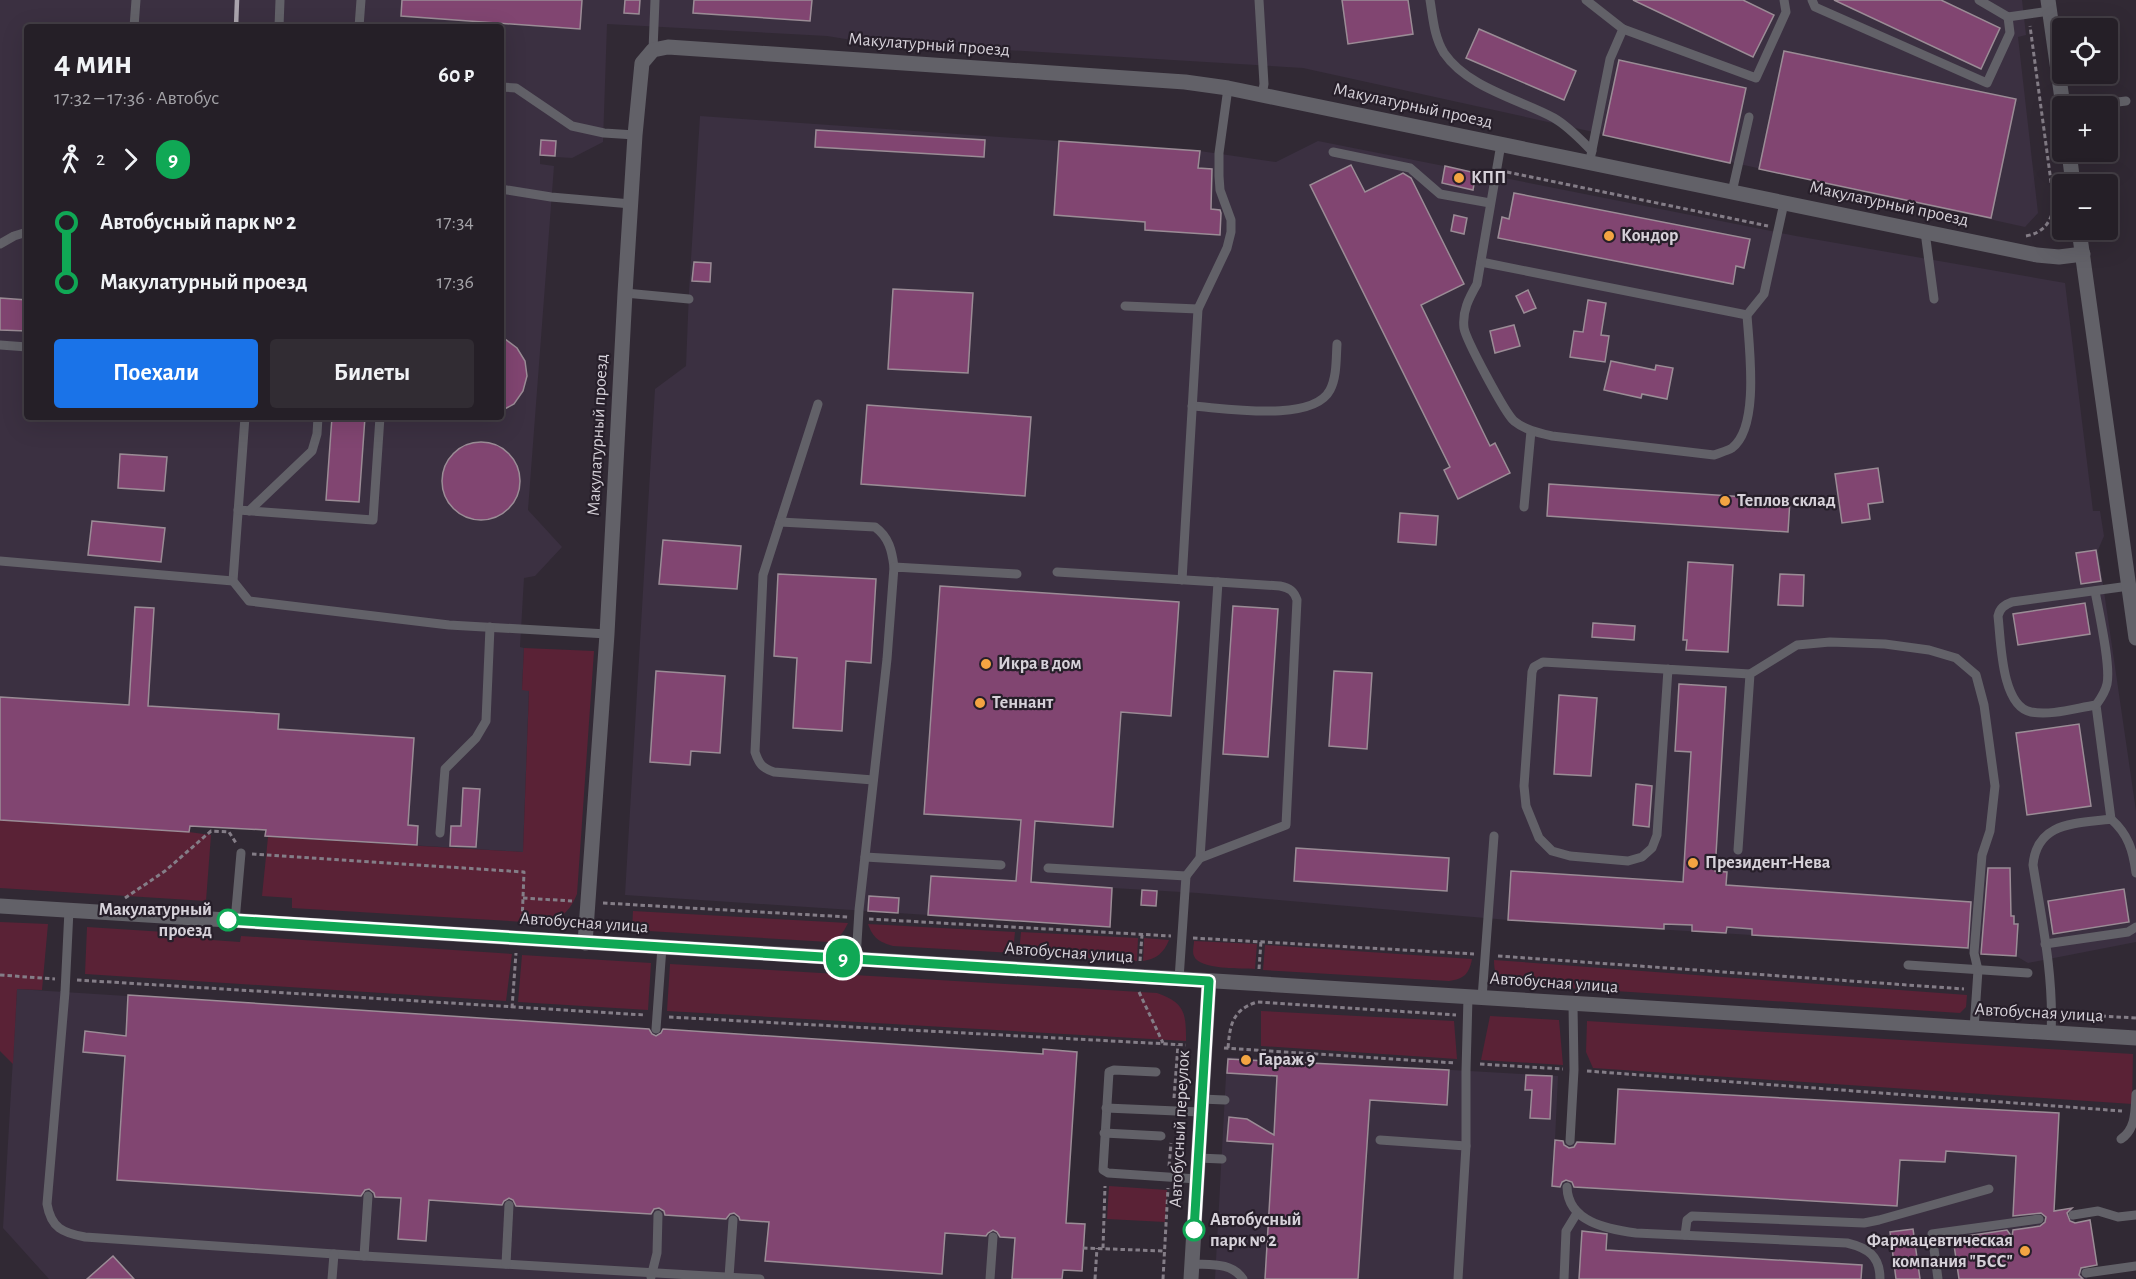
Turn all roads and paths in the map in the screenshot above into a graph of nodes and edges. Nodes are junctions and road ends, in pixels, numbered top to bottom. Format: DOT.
graph roads {
  1 [pos="136,0"];
  2 [pos="280,0"];
  3 [pos="361,0"];
  4 [pos="655,0"];
  5 [pos="1259,0"];
  6 [pos="1430,0"];
  7 [pos="1586,0"];
  8 [pos="1784,0"];
  9 [pos="1812,0"];
  10 [pos="1979,0"];
  11 [pos="2049,6"];
  12 [pos="2008,17"];
  13 [pos="134,24"];
  14 [pos="279,24"];
  15 [pos="359,24"];
  16 [pos="1623,29"];
  17 [pos="653,50"];
  18 [pos="504,87"];
  19 [pos="1228,88"];
  20 [pos="1262,95"];
  21 [pos="2062,96"];
  22 [pos="2126,101"];
  23 [pos="2118,102"];
  24 [pos="1749,117"];
  25 [pos="635,135"];
  26 [pos="1501,144"];
  27 [pos="1333,152"];
  28 [pos="1591,157"];
  29 [pos="1496,168"];
  30 [pos="504,189"];
  31 [pos="1732,192"];
  32 [pos="1490,203"];
  33 [pos="1784,203"];
  34 [pos="631,204"];
  35 [pos="1779,228"];
  36 [pos="1925,232"];
  37 [pos="24,233"];
  38 [pos="2081,240"];
  39 [pos="0,243"];
  40 [pos="2083,254"];
  41 [pos="1480,262"];
  42 [pos="625,293"];
  43 [pos="689,299"];
  44 [pos="1934,299"];
  45 [pos="1125,306"];
  46 [pos="1198,309"];
  47 [pos="1747,315"];
  48 [pos="1337,344"];
  49 [pos="0,345"];
  50 [pos="24,346"];
  51 [pos="818,404"];
  52 [pos="1192,406"];
  53 [pos="245,420"];
  54 [pos="318,420"];
  55 [pos="380,420"];
  56 [pos="1531,431"];
  57 [pos="1524,507"];
  58 [pos="238,510"];
  59 [pos="249,511"];
  60 [pos="780,522"];
  61 [pos="0,561"];
  62 [pos="894,567"];
  63 [pos="1057,572"];
  64 [pos="1017,574"];
  65 [pos="1182,580"];
  66 [pos="233,581"];
  67 [pos="1218,582"];
  68 [pos="2129,586"];
  69 [pos="2095,591"];
  70 [pos="490,627"];
  71 [pos="608,634"];
  72 [pos="2136,638"];
  73 [pos="1668,669"];
  74 [pos="1750,674"];
  75 [pos="2096,705"];
  76 [pos="873,780"];
  77 [pos="2111,819"];
  78 [pos="440,833"];
  79 [pos="1494,836"];
  80 [pos="1738,850"];
  81 [pos="241,853"];
  82 [pos="865,857"];
  83 [pos="1200,858"];
  84 [pos="1001,865"];
  85 [pos="1048,868"];
  86 [pos="2136,873"];
  87 [pos="1186,876"];
  88 [pos="523,898"];
  89 [pos="588,902"];
  90 [pos="0,906"];
  91 [pos="69,910"];
  92 [pos="103,913"];
  93 [pos="858,918"];
  94 [pos="235,921"];
  95 [pos="2136,927"];
  96 [pos="1142,934"];
  97 [pos="1182,937"];
  98 [pos="519,938"];
  99 [pos="1261,941"];
  100 [pos="585,942"];
  101 [pos="2045,944"];
  102 [pos="662,947"];
  103 [pos="1485,955"];
  104 [pos="856,959"];
  105 [pos="1140,961"];
  106 [pos="1908,964"];
  107 [pos="1259,969"];
  108 [pos="1978,970"];
  109 [pos="2028,972"];
  110 [pos="0,975"];
  111 [pos="66,979"];
  112 [pos="1179,979"];
  113 [pos="1209,981"];
  114 [pos="1977,990"];
  115 [pos="1138,991"];
  116 [pos="1475,998"];
  117 [pos="1573,1004"];
  118 [pos="512,1008"];
  119 [pos="657,1016"];
  120 [pos="1468,1016"];
  121 [pos="656,1029"];
  122 [pos="1974,1029"];
  123 [pos="2051,1033"];
  124 [pos="2136,1038"];
  125 [pos="1163,1044"];
  126 [pos="1178,1045"];
  127 [pos="1186,1045"];
  128 [pos="1466,1063"];
  129 [pos="1574,1070"];
  130 [pos="1156,1072"];
  131 [pos="2136,1094"];
  132 [pos="1225,1100"];
  133 [pos="1200,1106"];
  134 [pos="1106,1108"];
  135 [pos="1173,1111"];
  136 [pos="2135,1112"];
  137 [pos="1104,1133"];
  138 [pos="1161,1136"];
  139 [pos="2121,1138"];
  140 [pos="1380,1140"];
  141 [pos="1570,1141"];
  142 [pos="1466,1146"];
  143 [pos="1198,1158"];
  144 [pos="1222,1159"];
  145 [pos="1105,1172"];
  146 [pos="1169,1177"];
  147 [pos="1197,1179"];
  148 [pos="1567,1187"];
  149 [pos="1989,1189"];
  150 [pos="368,1196"];
  151 [pos="509,1205"];
  152 [pos="1577,1213"];
  153 [pos="658,1215"];
  154 [pos="2073,1215"];
  155 [pos="2136,1215"];
  156 [pos="2039,1219"];
  157 [pos="732,1220"];
  158 [pos="1685,1235"];
  159 [pos="993,1237"];
  160 [pos="1083,1248"];
  161 [pos="1097,1248"];
  162 [pos="1103,1248"];
  163 [pos="1164,1251"];
  164 [pos="334,1254"];
  165 [pos="364,1256"];
  166 [pos="506,1264"];
  167 [pos="2136,1266"];
  168 [pos="1192,1272"];
  169 [pos="2086,1273"];
  170 [pos="651,1276"];
  171 [pos="729,1277"];
  172 [pos="332,1279"];
  173 [pos="760,1279"];
  174 [pos="990,1279"];
  175 [pos="1095,1279"];
  176 [pos="1163,1279"];
  177 [pos="1242,1279"];
  178 [pos="1458,1279"];
  179 [pos="1564,1279"];
  180 [pos="1880,1279"];
  181 [pos="1938,1279"];
  1 -- 13 [label="lane"];
  2 -- 14 [label="lane"];
  3 -- 15 [label="lane"];
  4 -- 17 [label="lane"];
  5 -- 20 [label="lane"];
  6 -- 28 [label="lane"];
  7 -- 16 [label="lane"];
  8 -- 16 [label="lane"];
  9 -- 12 [label="lane"];
  10 -- 12 [label="lane"];
  11 -- 12 [label="lane"];
  11 -- 21 [label="street"];
  16 -- 28 [label="lane"];
  17 -- 19 [label="street, Макулатурный проезд"];
  17 -- 25 [label="street, Макулатурный проезд"];
  18 -- 25 [label="lane"];
  19 -- 20 [label="street, Макулатурный проезд"];
  19 -- 46 [label="lane"];
  20 -- 26 [label="street, Макулатурный проезд"];
  22 -- 23 [label="lane"];
  24 -- 31 [label="lane"];
  25 -- 34 [label="street, Макулатурный проезд"];
  26 -- 28 [label="street, Макулатурный проезд"];
  26 -- 29 [label="lane"];
  27 -- 32 [label="lane"];
  28 -- 31 [label="street, Макулатурный проезд"];
  29 -- 32 [label="lane"];
  29 -- 35 [label="path"];
  30 -- 34 [label="lane"];
  31 -- 33 [label="street, Макулатурный проезд"];
  32 -- 41 [label="lane"];
  33 -- 35 [label="lane"];
  33 -- 36 [label="street, Макулатурный проезд"];
  34 -- 42 [label="street, Макулатурный проезд"];
  35 -- 47 [label="lane"];
  36 -- 40 [label="street, Макулатурный проезд"];
  36 -- 44 [label="lane"];
  37 -- 39 [label="lane"];
  38 -- 40 [label="street"];
  40 -- 68 [label="street"];
  41 -- 47 [label="lane"];
  41 -- 56 [label="lane"];
  42 -- 43 [label="lane"];
  42 -- 71 [label="street, Макулатурный проезд"];
  45 -- 46 [label="lane"];
  46 -- 52 [label="lane"];
  47 -- 56 [label="lane"];
  48 -- 52 [label="lane"];
  49 -- 50 [label="lane"];
  51 -- 60 [label="lane"];
  52 -- 65 [label="lane"];
  53 -- 58 [label="lane"];
  54 -- 59 [label="lane"];
  55 -- 59 [label="lane"];
  56 -- 57 [label="lane"];
  58 -- 59 [label="lane"];
  58 -- 66 [label="lane"];
  60 -- 62 [label="lane"];
  60 -- 76 [label="lane"];
  61 -- 66 [label="lane"];
  62 -- 64 [label="lane"];
  62 -- 76 [label="lane"];
  63 -- 65 [label="lane"];
  65 -- 67 [label="lane"];
  66 -- 70 [label="lane"];
  67 -- 83 [label="lane"];
  67 -- 83 [label="lane"];
  68 -- 69 [label="lane"];
  68 -- 72 [label="street"];
  69 -- 75 [label="lane"];
  69 -- 75 [label="lane"];
  70 -- 71 [label="lane"];
  70 -- 78 [label="lane"];
  71 -- 89 [label="street, Макулатурный проезд"];
  73 -- 73 [label="lane"];
  73 -- 74 [label="lane"];
  74 -- 80 [label="lane"];
  74 -- 108 [label="lane"];
  75 -- 77 [label="lane"];
  76 -- 82 [label="lane"];
  77 -- 86 [label="lane"];
  77 -- 101 [label="lane"];
  79 -- 103 [label="lane"];
  81 -- 88 [label="path"];
  81 -- 92 [label="path"];
  81 -- 94 [label="lane"];
  82 -- 84 [label="lane"];
  82 -- 93 [label="lane"];
  83 -- 87 [label="lane"];
  85 -- 87 [label="lane"];
  87 -- 97 [label="lane"];
  88 -- 89 [label="path"];
  88 -- 98 [label="path"];
  89 -- 93 [label="path"];
  89 -- 100 [label="street, Макулатурный проезд"];
  90 -- 91 [label="street, Автобусная улица"];
  91 -- 92 [label="street, Автобусная улица"];
  91 -- 111 [label="lane"];
  92 -- 94 [label="street, Автобусная улица"];
  93 -- 96 [label="path"];
  93 -- 104 [label="lane"];
  94 -- 98 [label="street, Автобусная улица"];
  95 -- 101 [label="lane"];
  96 -- 97 [label="path"];
  96 -- 105 [label="path"];
  97 -- 99 [label="path"];
  97 -- 112 [label="lane"];
  98 -- 100 [label="street, Автобусная улица"];
  98 -- 118 [label="path"];
  99 -- 103 [label="path"];
  99 -- 107 [label="path"];
  100 -- 102 [label="street, Автобусная улица"];
  101 -- 123 [label="lane"];
  102 -- 104 [label="street, Автобусная улица"];
  102 -- 119 [label="lane"];
  103 -- 114 [label="path"];
  103 -- 116 [label="lane"];
  104 -- 112 [label="street, Автобусная улица"];
  106 -- 108 [label="lane"];
  108 -- 109 [label="lane"];
  108 -- 114 [label="lane"];
  110 -- 111 [label="path"];
  111 -- 118 [label="path"];
  111 -- 164 [label="lane"];
  112 -- 113 [label="street, Автобусная улица"];
  113 -- 116 [label="street, Автобусная улица"];
  113 -- 133 [label="street, Автобусный переулок"];
  114 -- 122 [label="lane"];
  115 -- 125 [label="path"];
  116 -- 117 [label="street, Автобусная улица"];
  116 -- 120 [label="lane"];
  117 -- 122 [label="street, Автобусная улица"];
  117 -- 129 [label="lane"];
  118 -- 119 [label="path"];
  119 -- 121 [label="lane"];
  119 -- 125 [label="path"];
  120 -- 128 [label="lane"];
  120 -- 128 [label="path"];
  122 -- 123 [label="street, Автобусная улица"];
  123 -- 124 [label="street, Автобусная улица"];
  125 -- 126 [label="path"];
  126 -- 127 [label="path"];
  126 -- 135 [label="path"];
  128 -- 129 [label="path"];
  128 -- 142 [label="lane"];
  129 -- 136 [label="path"];
  129 -- 141 [label="lane"];
  130 -- 134 [label="lane"];
  131 -- 136 [label="lane"];
  132 -- 133 [label="lane"];
  133 -- 135 [label="lane"];
  133 -- 143 [label="street, Автобусный переулок"];
  134 -- 135 [label="lane"];
  134 -- 137 [label="lane"];
  135 -- 146 [label="path"];
  136 -- 139 [label="lane"];
  137 -- 138 [label="lane"];
  137 -- 145 [label="lane"];
  140 -- 142 [label="lane"];
  142 -- 178 [label="lane"];
  143 -- 144 [label="lane"];
  143 -- 147 [label="street, Автобусный переулок"];
  145 -- 146 [label="lane"];
  145 -- 162 [label="path"];
  146 -- 147 [label="lane"];
  146 -- 163 [label="path"];
  147 -- 168 [label="street, Автобусный переулок"];
  148 -- 152 [label="lane"];
  149 -- 158 [label="lane"];
  150 -- 165 [label="lane"];
  151 -- 166 [label="lane"];
  152 -- 158 [label="lane"];
  152 -- 179 [label="lane"];
  153 -- 170 [label="lane"];
  154 -- 155 [label="lane"];
  156 -- 181 [label="lane"];
  157 -- 171 [label="lane"];
  158 -- 180 [label="lane"];
  159 -- 174 [label="lane"];
  160 -- 161 [label="path"];
  161 -- 162 [label="path"];
  161 -- 175 [label="path"];
  162 -- 163 [label="path"];
  163 -- 176 [label="path"];
  164 -- 165 [label="lane"];
  164 -- 172 [label="lane"];
  165 -- 166 [label="lane"];
  166 -- 170 [label="lane"];
  167 -- 169 [label="lane"];
  168 -- 177 [label="lane"];
  170 -- 171 [label="lane"];
  171 -- 173 [label="lane"];
}
